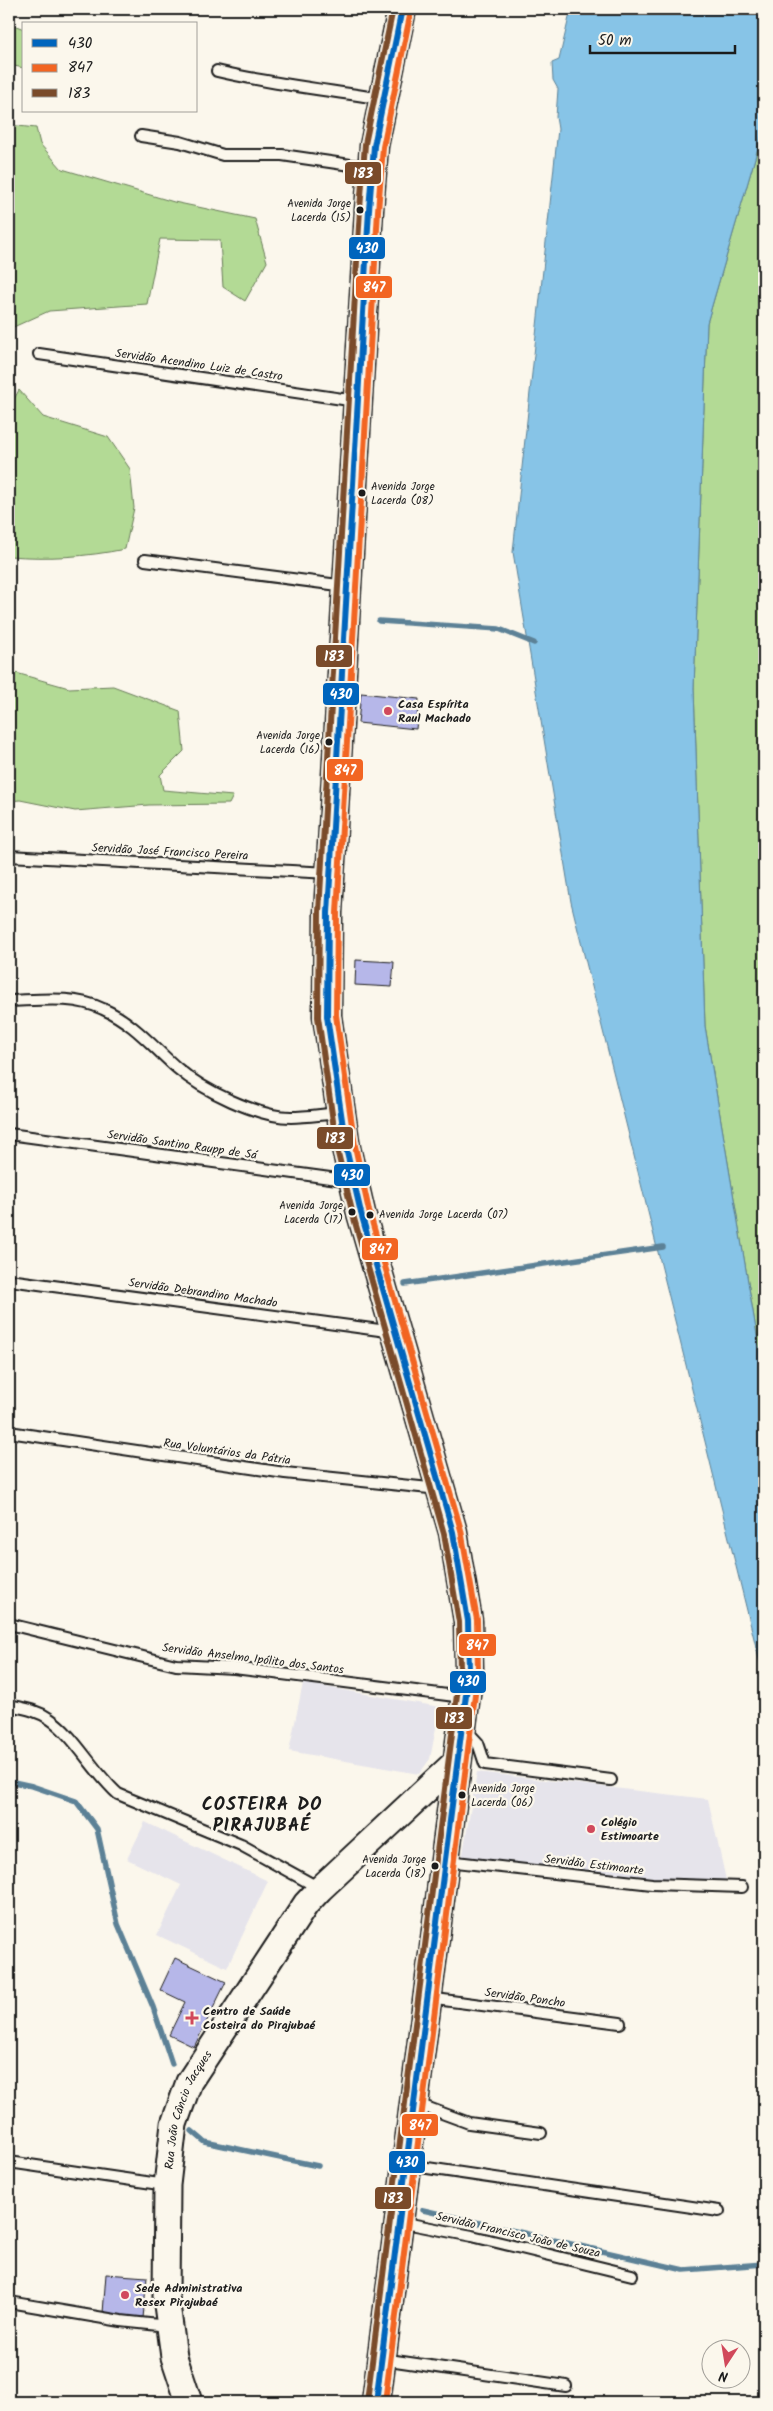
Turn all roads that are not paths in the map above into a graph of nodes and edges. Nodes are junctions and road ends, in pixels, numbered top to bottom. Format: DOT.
graph roads {
  1 [pos="402,9"];
  2 [pos="217,71"];
  3 [pos="382,100"];
  4 [pos="141,136"];
  5 [pos="372,168"];
  6 [pos="39,354"];
  7 [pos="356,401"];
  8 [pos="145,560"];
  9 [pos="347,586"];
  10 [pos="9,856"];
  11 [pos="330,873"];
  12 [pos="9,1001"];
  13 [pos="341,1113"];
  14 [pos="9,1134"];
  15 [pos="352,1181"];
  16 [pos="9,1280"];
  17 [pos="395,1332"];
  18 [pos="9,1432"];
  19 [pos="442,1490"];
  20 [pos="9,1624"];
  21 [pos="467,1698"];
  22 [pos="9,1705"];
  23 [pos="463,1726"];
  24 [pos="458,1760"];
  25 [pos="611,1780"];
  26 [pos="445,1860"];
  27 [pos="742,1887"];
  28 [pos="320,1889"];
  29 [pos="427,1998"];
  30 [pos="620,2023"];
  31 [pos="414,2103"];
  32 [pos="541,2133"];
  33 [pos="9,2162"];
  34 [pos="406,2165"];
  35 [pos="167,2185"];
  36 [pos="718,2211"];
  37 [pos="399,2221"];
  38 [pos="632,2274"];
  39 [pos="9,2302"];
  40 [pos="168,2326"];
  41 [pos="381,2359"];
  42 [pos="566,2386"];
  43 [pos="189,2402"];
  44 [pos="376,2402"];
  1 -- 3 [label="main road"];
  2 -- 3 [label="lane"];
  3 -- 5 [label="main road"];
  4 -- 5 [label="lane"];
  5 -- 7 [label="main road"];
  6 -- 7 [label="lane, Servidão Acendino Luiz de Castro"];
  7 -- 9 [label="main road"];
  8 -- 9 [label="lane"];
  9 -- 11 [label="main road"];
  10 -- 11 [label="lane, Servidão José Francisco Pereira"];
  11 -- 13 [label="main road"];
  12 -- 13 [label="lane"];
  13 -- 15 [label="main road"];
  14 -- 15 [label="lane, Servidão Santino Raupp de Sá"];
  15 -- 17 [label="main road"];
  16 -- 17 [label="lane, Servidão Debrandino Machado"];
  17 -- 19 [label="main road"];
  18 -- 19 [label="lane, Rua Voluntários da Pátria"];
  19 -- 21 [label="main road"];
  20 -- 21 [label="lane, Servidão Anselmo Ipólito dos Santos"];
  21 -- 23 [label="main road"];
  22 -- 28 [label="lane"];
  23 -- 24 [label="main road"];
  23 -- 25 [label="lane"];
  24 -- 26 [label="main road"];
  24 -- 28 [label="street, Rua João Câncio Jacques"];
  26 -- 27 [label="lane, Servidão Estimoarte"];
  26 -- 29 [label="main road"];
  28 -- 35 [label="street, Rua João Câncio Jacques"];
  29 -- 30 [label="lane, Servidão Poncho"];
  29 -- 31 [label="main road"];
  31 -- 32 [label="lane"];
  31 -- 34 [label="main road"];
  33 -- 35 [label="lane"];
  34 -- 36 [label="lane"];
  34 -- 37 [label="main road"];
  35 -- 40 [label="street, Rua João Câncio Jacques"];
  37 -- 38 [label="lane, Servidão Francisco João de Souza"];
  37 -- 41 [label="main road"];
  39 -- 40 [label="lane"];
  40 -- 43 [label="street, Rua João Câncio Jacques"];
  41 -- 42 [label="lane"];
  41 -- 44 [label="main road"];
}
